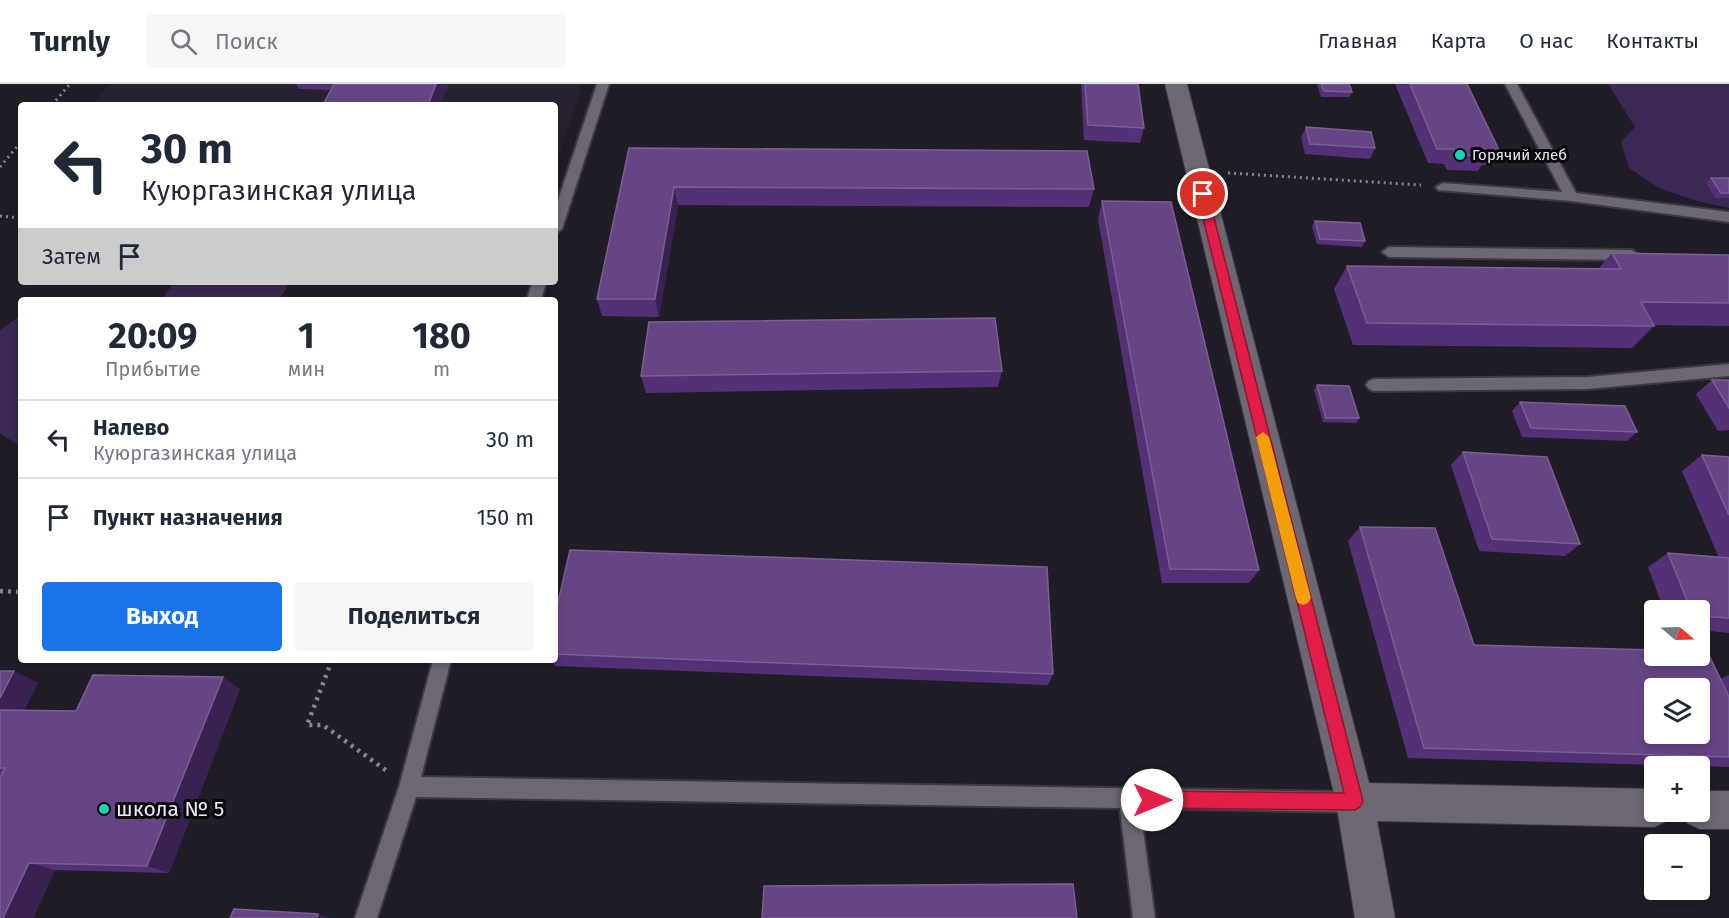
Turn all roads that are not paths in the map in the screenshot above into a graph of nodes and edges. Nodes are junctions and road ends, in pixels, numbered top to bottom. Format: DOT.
graph roads {
  1 [pos="603,84"];
  2 [pos="1176,84"];
  3 [pos="1511,84"];
  4 [pos="1443,187"];
  5 [pos="1571,197"];
  6 [pos="1729,217"];
  7 [pos="558,220"];
  8 [pos="1389,252"];
  9 [pos="1650,255"];
  10 [pos="1729,370"];
  11 [pos="1374,385"];
  12 [pos="441,663"];
  13 [pos="409,787"];
  14 [pos="1129,799"];
  15 [pos="1355,801"];
  16 [pos="1644,808"];
  17 [pos="1710,810"];
  18 [pos="1729,810"];
  19 [pos="366,918"];
  20 [pos="1144,918"];
  21 [pos="1375,918"];
  1 -- 7 [label="lane"];
  2 -- 15 [label="street"];
  3 -- 5 [label="lane"];
  4 -- 5 [label="lane"];
  5 -- 6 [label="lane"];
  8 -- 9 [label="lane"];
  10 -- 11 [label="lane"];
  12 -- 13 [label="lane"];
  13 -- 14 [label="lane"];
  13 -- 19 [label="lane"];
  14 -- 15 [label="lane"];
  14 -- 20 [label="lane"];
  15 -- 16 [label="street"];
  15 -- 21 [label="street"];
  17 -- 18 [label="street"];
}
